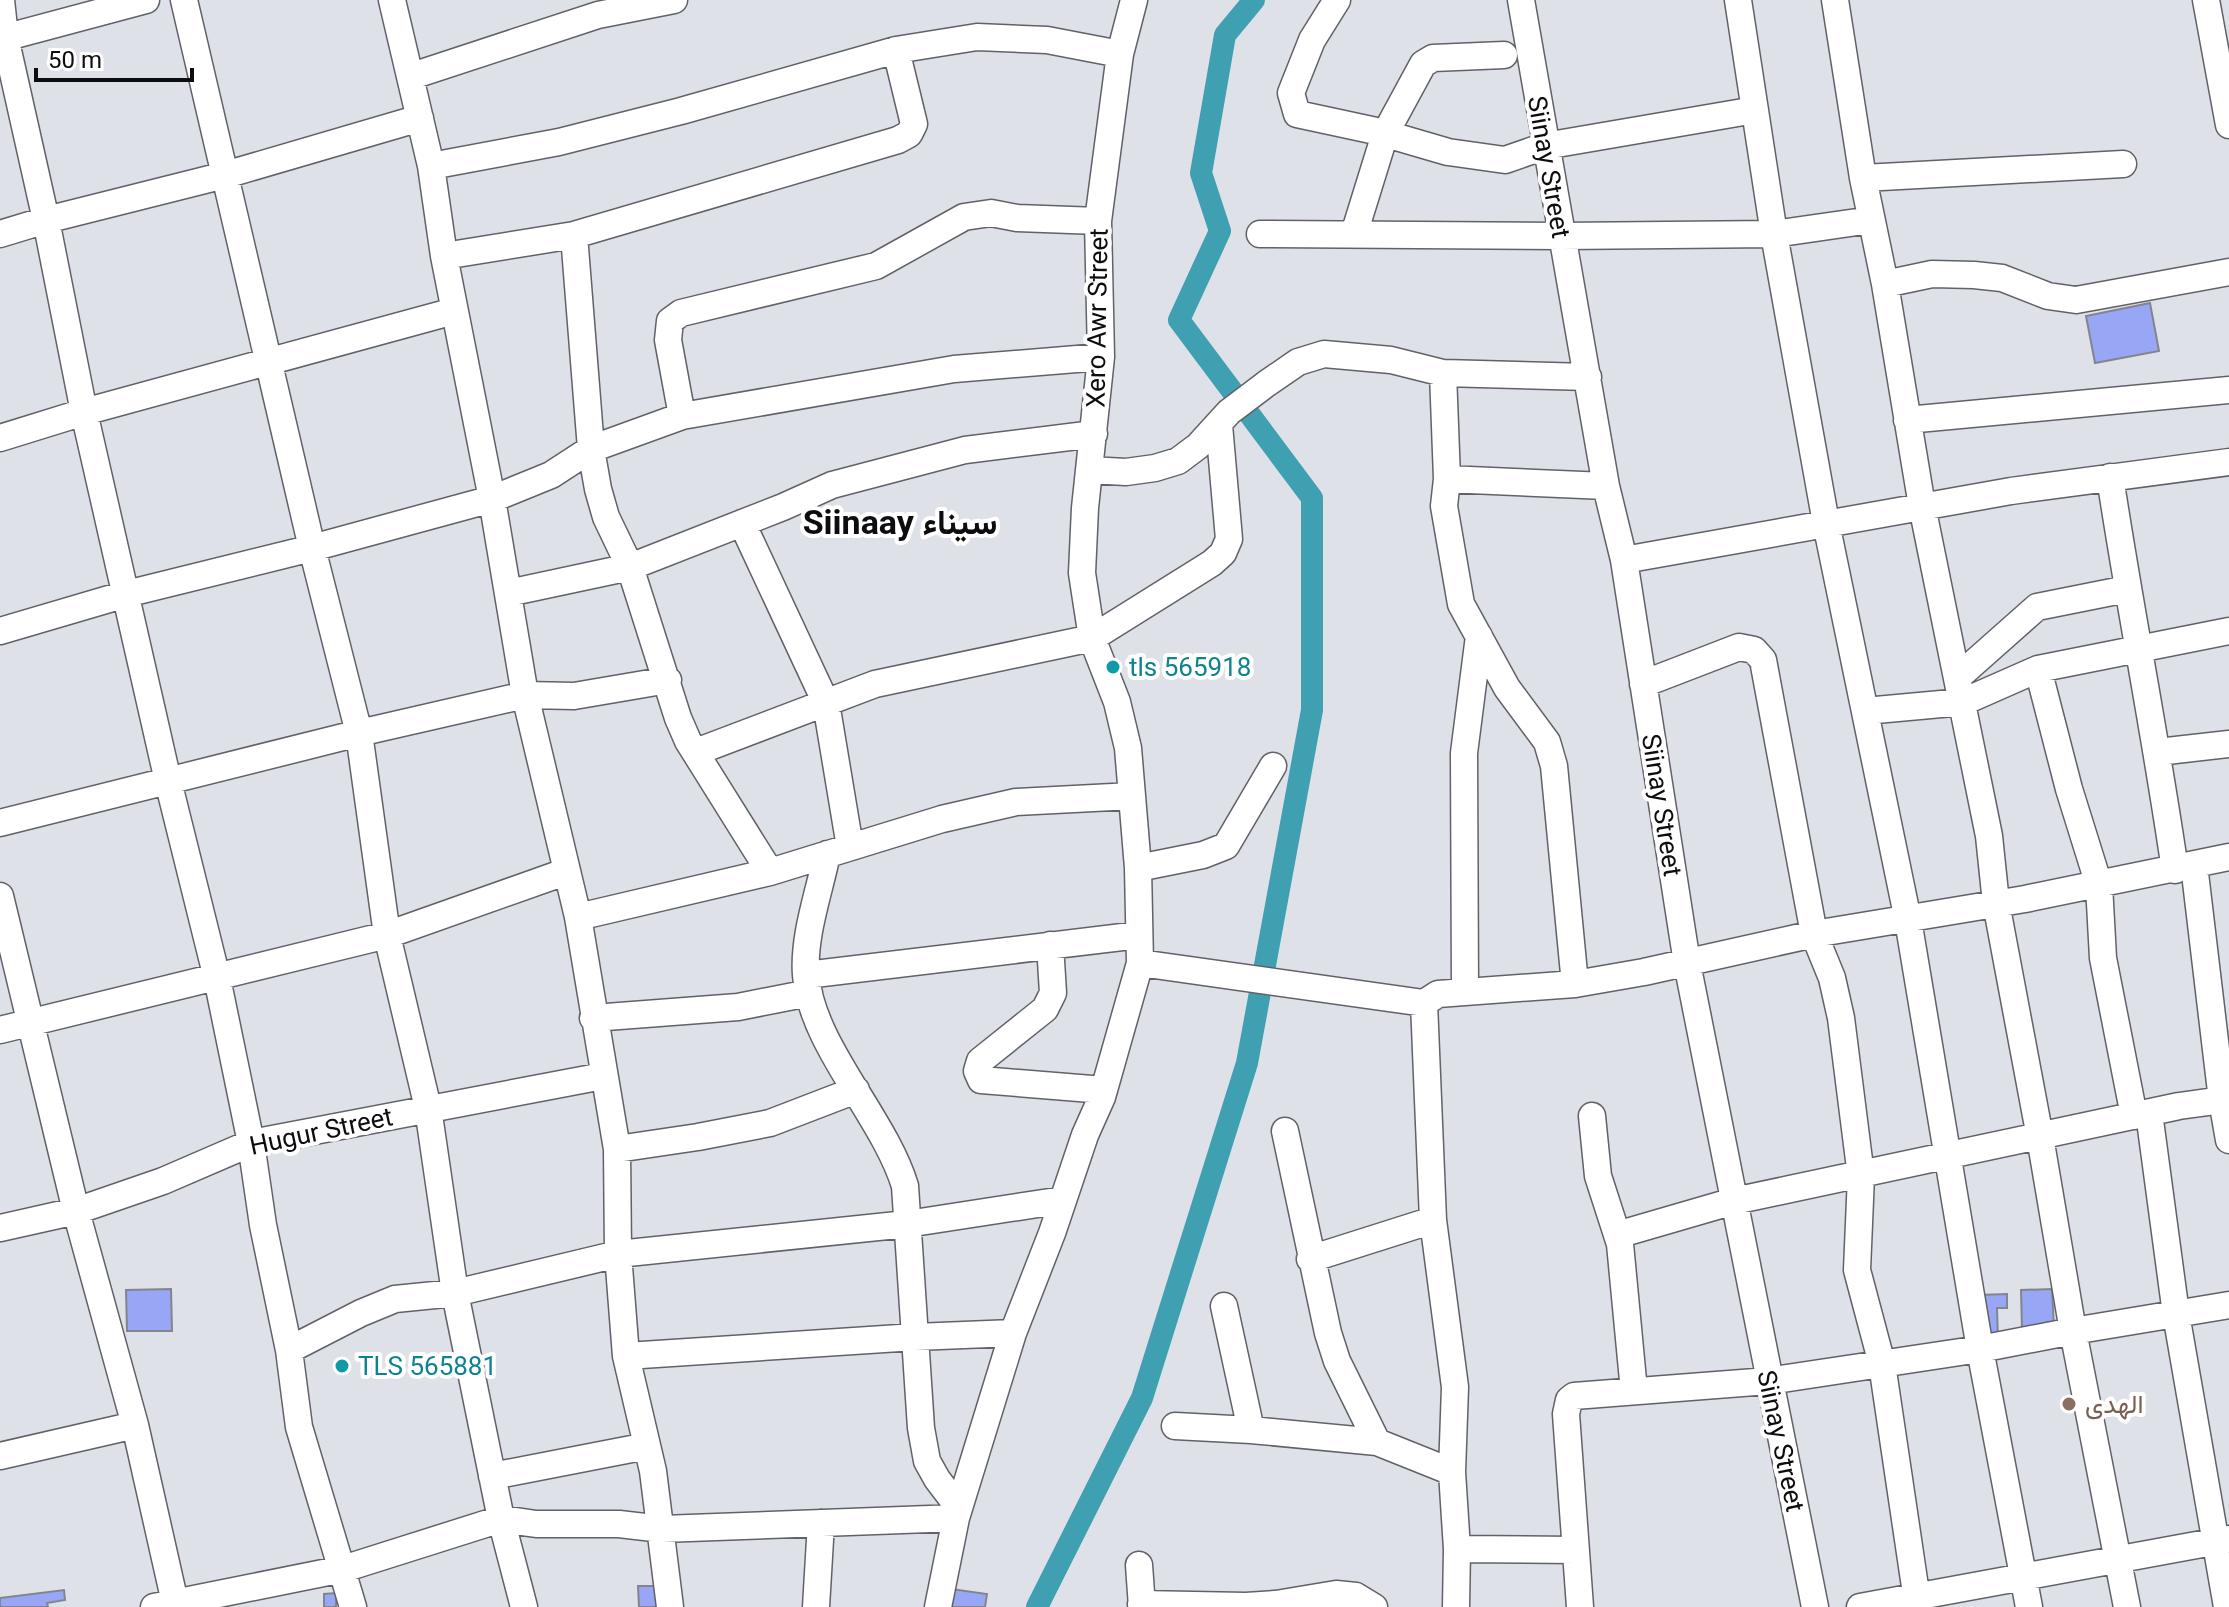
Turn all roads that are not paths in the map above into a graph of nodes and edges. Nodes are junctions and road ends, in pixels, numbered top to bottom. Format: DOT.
graph roads {
  1 [pos="1,0"];
  2 [pos="146,0"];
  3 [pos="184,0"];
  4 [pos="392,0"];
  5 [pos="674,0"];
  6 [pos="1134,0"];
  7 [pos="1337,0"];
  8 [pos="1521,0"];
  9 [pos="1738,0"];
  10 [pos="1835,0"];
  11 [pos="2206,0"];
  12 [pos="3,38"];
  13 [pos="896,50"];
  14 [pos="1120,54"];
  15 [pos="1504,55"];
  16 [pos="412,76"];
  17 [pos="2226,88"];
  18 [pos="1755,110"];
  19 [pos="420,118"];
  20 [pos="2229,125"];
  21 [pos="1385,134"];
  22 [pos="1545,146"];
  23 [pos="2123,164"];
  24 [pos="431,166"];
  25 [pos="225,175"];
  26 [pos="1863,178"];
  27 [pos="46,220"];
  28 [pos="1871,220"];
  29 [pos="1098,221"];
  30 [pos="0,234"];
  31 [pos="1260,234"];
  32 [pos="1354,234"];
  33 [pos="1774,234"];
  34 [pos="574,235"];
  35 [pos="1561,236"];
  36 [pos="444,256"];
  37 [pos="2229,272"];
  38 [pos="1885,284"];
  39 [pos="454,311"];
  40 [pos="1101,357"];
  41 [pos="269,363"];
  42 [pos="1443,373"];
  43 [pos="1588,377"];
  44 [pos="2229,390"];
  45 [pos="84,412"];
  46 [pos="682,416"];
  47 [pos="1224,419"];
  48 [pos="1907,420"];
  49 [pos="1094,434"];
  50 [pos="0,438"];
  51 [pos="591,449"];
  52 [pos="2229,462"];
  53 [pos="1089,470"];
  54 [pos="2110,477"];
  55 [pos="1447,479"];
  56 [pos="1606,486"];
  57 [pos="492,499"];
  58 [pos="1922,506"];
  59 [pos="742,523"];
  60 [pos="1826,523"];
  61 [pos="312,548"];
  62 [pos="1624,560"];
  63 [pos="630,567"];
  64 [pos="2127,589"];
  65 [pos="508,593"];
  66 [pos="126,594"];
  67 [pos="0,631"];
  68 [pos="2229,631"];
  69 [pos="1479,636"];
  70 [pos="1092,638"];
  71 [pos="2137,648"];
  72 [pos="2038,669"];
  73 [pos="668,680"];
  74 [pos="1643,684"];
  75 [pos="1961,690"];
  76 [pos="525,695"];
  77 [pos="826,703"];
  78 [pos="1865,711"];
  79 [pos="359,733"];
  80 [pos="2229,744"];
  81 [pos="696,752"];
  82 [pos="2158,752"];
  83 [pos="1273,766"];
  84 [pos="168,781"];
  85 [pos="1132,796"];
  86 [pos="0,823"];
  87 [pos="838,851"];
  88 [pos="2229,857"];
  89 [pos="1138,868"];
  90 [pos="2184,868"];
  91 [pos="565,872"];
  92 [pos="770,872"];
  93 [pos="2099,885"];
  94 [pos="0,896"];
  95 [pos="1996,903"];
  96 [pos="578,917"];
  97 [pos="1908,920"];
  98 [pos="1814,934"];
  99 [pos="387,935"];
  100 [pos="1139,935"];
  101 [pos="1050,945"];
  102 [pos="1140,963"];
  103 [pos="1687,963"];
  104 [pos="217,978"];
  105 [pos="807,984"];
  106 [pos="1575,984"];
  107 [pos="1465,991"];
  108 [pos="1424,1003"];
  109 [pos="593,1018"];
  110 [pos="31,1021"];
  111 [pos="0,1030"];
  112 [pos="603,1076"];
  113 [pos="856,1090"];
  114 [pos="1104,1090"];
  115 [pos="2225,1099"];
  116 [pos="428,1108"];
  117 [pos="2141,1114"];
  118 [pos="1592,1116"];
  119 [pos="1285,1131"];
  120 [pos="2040,1137"];
  121 [pos="2229,1140"];
  122 [pos="251,1143"];
  123 [pos="617,1149"];
  124 [pos="1947,1154"];
  125 [pos="1861,1176"];
  126 [pos="1063,1200"];
  127 [pos="1734,1201"];
  128 [pos="76,1211"];
  129 [pos="1433,1220"];
  130 [pos="907,1224"];
  131 [pos="0,1228"];
  132 [pos="1617,1235"];
  133 [pos="618,1254"];
  134 [pos="1310,1259"];
  135 [pos="455,1293"];
  136 [pos="2229,1305"];
  137 [pos="1224,1306"];
  138 [pos="2176,1314"];
  139 [pos="2073,1331"];
  140 [pos="1013,1333"];
  141 [pos="915,1337"];
  142 [pos="1980,1349"];
  143 [pos="289,1350"];
  144 [pos="626,1356"];
  145 [pos="1882,1364"];
  146 [pos="1768,1381"];
  147 [pos="1634,1391"];
  148 [pos="135,1425"];
  149 [pos="1175,1426"];
  150 [pos="1251,1430"];
  151 [pos="1377,1442"];
  152 [pos="647,1446"];
  153 [pos="0,1456"];
  154 [pos="1452,1472"];
  155 [pos="492,1476"];
  156 [pos="958,1513"];
  157 [pos="501,1519"];
  158 [pos="821,1523"];
  159 [pos="662,1529"];
  160 [pos="2222,1540"];
  161 [pos="1457,1549"];
  162 [pos="1575,1550"];
  163 [pos="2117,1561"];
  164 [pos="1139,1565"];
  165 [pos="343,1569"];
  166 [pos="2023,1578"];
  167 [pos="1916,1602"];
  168 [pos="1142,1605"];
  169 [pos="168,1606"];
  170 [pos="353,1607"];
  171 [pos="524,1607"];
  172 [pos="670,1607"];
  173 [pos="816,1607"];
  174 [pos="938,1607"];
  175 [pos="1374,1607"];
  176 [pos="1456,1607"];
  177 [pos="1580,1607"];
  178 [pos="1815,1607"];
  179 [pos="1860,1607"];
  180 [pos="2029,1607"];
  181 [pos="2127,1607"];
  182 [pos="2227,1607"];
  1 -- 12 [label="street"];
  2 -- 12 [label="street"];
  3 -- 25 [label="street"];
  4 -- 16 [label="street"];
  5 -- 16 [label="street"];
  6 -- 14 [label="street, Xero Awr Street"];
  7 -- 21 [label="street"];
  8 -- 22 [label="street, Siinay Street"];
  9 -- 18 [label="street"];
  10 -- 26 [label="street"];
  11 -- 17 [label="street"];
  12 -- 27 [label="street"];
  13 -- 14 [label="street"];
  13 -- 24 [label="street"];
  13 -- 34 [label="street"];
  14 -- 29 [label="street, Xero Awr Street"];
  15 -- 21 [label="street"];
  16 -- 19 [label="street"];
  17 -- 20 [label="street"];
  18 -- 22 [label="street"];
  18 -- 33 [label="street"];
  19 -- 24 [label="street"];
  19 -- 25 [label="street"];
  21 -- 22 [label="street"];
  21 -- 32 [label="street"];
  22 -- 35 [label="street, Siinay Street"];
  23 -- 26 [label="street"];
  24 -- 36 [label="street"];
  25 -- 27 [label="street"];
  25 -- 41 [label="street"];
  26 -- 28 [label="street"];
  27 -- 30 [label="street"];
  27 -- 45 [label="street"];
  28 -- 33 [label="street"];
  28 -- 38 [label="street"];
  29 -- 40 [label="street, Xero Awr Street"];
  29 -- 46 [label="street"];
  31 -- 32 [label="street"];
  32 -- 35 [label="street"];
  33 -- 35 [label="street"];
  33 -- 60 [label="street"];
  34 -- 36 [label="street"];
  34 -- 51 [label="street"];
  35 -- 43 [label="street, Siinay Street"];
  36 -- 39 [label="street"];
  37 -- 38 [label="street"];
  38 -- 48 [label="street"];
  39 -- 41 [label="street"];
  39 -- 57 [label="street"];
  40 -- 46 [label="street"];
  40 -- 49 [label="street, Xero Awr Street"];
  41 -- 45 [label="street"];
  41 -- 61 [label="street"];
  42 -- 43 [label="street"];
  42 -- 47 [label="street"];
  42 -- 55 [label="street"];
  43 -- 56 [label="street, Siinay Street"];
  44 -- 48 [label="street"];
  45 -- 50 [label="street"];
  45 -- 66 [label="street"];
  46 -- 51 [label="street"];
  47 -- 53 [label="street"];
  47 -- 70 [label="street"];
  48 -- 58 [label="street"];
  49 -- 53 [label="street, Xero Awr Street"];
  49 -- 59 [label="street"];
  51 -- 57 [label="street"];
  51 -- 63 [label="street"];
  52 -- 54 [label="street"];
  53 -- 70 [label="street, Xero Awr Street"];
  54 -- 58 [label="street"];
  54 -- 64 [label="street"];
  55 -- 56 [label="street"];
  55 -- 69 [label="street"];
  56 -- 62 [label="street, Siinay Street"];
  57 -- 61 [label="street"];
  57 -- 65 [label="street"];
  58 -- 60 [label="street"];
  58 -- 75 [label="street"];
  59 -- 63 [label="street"];
  59 -- 77 [label="street"];
  60 -- 62 [label="street"];
  60 -- 78 [label="street"];
  61 -- 66 [label="street"];
  61 -- 79 [label="street"];
  62 -- 74 [label="street, Siinay Street"];
  63 -- 65 [label="street"];
  63 -- 73 [label="street"];
  64 -- 71 [label="street"];
  64 -- 75 [label="street"];
  65 -- 76 [label="street"];
  66 -- 67 [label="street"];
  66 -- 84 [label="street"];
  68 -- 71 [label="street"];
  69 -- 106 [label="street"];
  69 -- 107 [label="street"];
  70 -- 77 [label="street"];
  70 -- 85 [label="street, Xero Awr Street"];
  71 -- 72 [label="street"];
  71 -- 82 [label="street"];
  72 -- 75 [label="street"];
  72 -- 93 [label="street"];
  73 -- 76 [label="street"];
  73 -- 81 [label="street"];
  74 -- 98 [label="street"];
  74 -- 103 [label="street, Siinay Street"];
  75 -- 78 [label="street"];
  75 -- 95 [label="street"];
  76 -- 79 [label="street"];
  76 -- 91 [label="street"];
  77 -- 81 [label="street"];
  77 -- 87 [label="street"];
  78 -- 97 [label="street"];
  79 -- 84 [label="street"];
  79 -- 99 [label="street"];
  80 -- 82 [label="street"];
  81 -- 92 [label="street"];
  82 -- 90 [label="street"];
  83 -- 89 [label="street"];
  84 -- 86 [label="street"];
  84 -- 104 [label="street"];
  85 -- 87 [label="street"];
  85 -- 89 [label="street, Xero Awr Street"];
  87 -- 92 [label="street"];
  87 -- 105 [label="street"];
  88 -- 90 [label="street"];
  89 -- 100 [label="street, Xero Awr Street"];
  90 -- 93 [label="street"];
  90 -- 115 [label="street"];
  91 -- 96 [label="street"];
  91 -- 99 [label="street"];
  92 -- 96 [label="street"];
  93 -- 95 [label="street"];
  93 -- 117 [label="street"];
  94 -- 110 [label="street"];
  95 -- 97 [label="street"];
  95 -- 120 [label="street"];
  96 -- 109 [label="street"];
  97 -- 98 [label="street"];
  97 -- 124 [label="street"];
  98 -- 103 [label="street"];
  98 -- 125 [label="street"];
  99 -- 104 [label="street"];
  99 -- 116 [label="street"];
  100 -- 101 [label="street"];
  100 -- 102 [label="street, Xero Awr Street"];
  101 -- 105 [label="street"];
  101 -- 114 [label="street"];
  102 -- 108 [label="street"];
  102 -- 114 [label="street, Xero Awr Street"];
  103 -- 106 [label="street"];
  103 -- 127 [label="street, Siinay Street"];
  104 -- 110 [label="street"];
  104 -- 122 [label="street"];
  105 -- 109 [label="street"];
  105 -- 113 [label="street"];
  106 -- 107 [label="street"];
  107 -- 108 [label="street"];
  108 -- 129 [label="street"];
  109 -- 112 [label="street"];
  110 -- 111 [label="street"];
  110 -- 128 [label="street"];
  112 -- 116 [label="street, Hugur Street"];
  112 -- 123 [label="street"];
  113 -- 123 [label="street"];
  113 -- 130 [label="street"];
  114 -- 126 [label="street, Xero Awr Street"];
  115 -- 117 [label="street"];
  115 -- 121 [label="street"];
  116 -- 122 [label="street, Hugur Street"];
  116 -- 135 [label="street"];
  117 -- 120 [label="street"];
  117 -- 138 [label="street"];
  118 -- 132 [label="street"];
  119 -- 134 [label="street"];
  120 -- 124 [label="street"];
  120 -- 139 [label="street"];
  122 -- 128 [label="street, Hugur Street"];
  122 -- 143 [label="street"];
  123 -- 133 [label="street"];
  124 -- 125 [label="street"];
  124 -- 142 [label="street"];
  125 -- 127 [label="street"];
  125 -- 145 [label="street"];
  126 -- 130 [label="street"];
  126 -- 140 [label="street, Xero Awr Street"];
  127 -- 132 [label="street"];
  127 -- 146 [label="street, Siinay Street"];
  128 -- 131 [label="street, Hugur Street"];
  128 -- 148 [label="street"];
  129 -- 134 [label="street"];
  129 -- 154 [label="street"];
  130 -- 133 [label="street"];
  130 -- 141 [label="street"];
  132 -- 147 [label="street"];
  133 -- 135 [label="street"];
  133 -- 144 [label="street"];
  134 -- 151 [label="street"];
  135 -- 143 [label="street"];
  135 -- 155 [label="street"];
  136 -- 138 [label="street"];
  137 -- 150 [label="street"];
  138 -- 139 [label="street"];
  138 -- 160 [label="street"];
  139 -- 142 [label="street"];
  139 -- 163 [label="street"];
  140 -- 141 [label="street"];
  140 -- 156 [label="street, Xero Awr Street"];
  141 -- 144 [label="street"];
  141 -- 156 [label="street"];
  142 -- 145 [label="street"];
  142 -- 166 [label="street"];
  143 -- 165 [label="street"];
  144 -- 152 [label="street"];
  145 -- 146 [label="street"];
  145 -- 167 [label="street"];
  146 -- 147 [label="street"];
  146 -- 178 [label="street, Siinay Street"];
  147 -- 162 [label="street"];
  148 -- 153 [label="street"];
  148 -- 169 [label="street"];
  149 -- 150 [label="street"];
  150 -- 151 [label="street"];
  151 -- 154 [label="street"];
  152 -- 155 [label="street"];
  152 -- 159 [label="street"];
  154 -- 161 [label="street"];
  155 -- 157 [label="street"];
  156 -- 158 [label="street"];
  156 -- 174 [label="street, Xero Awr Street"];
  157 -- 159 [label="street"];
  157 -- 165 [label="street"];
  157 -- 171 [label="street"];
  158 -- 159 [label="street"];
  158 -- 173 [label="street"];
  159 -- 172 [label="street"];
  160 -- 163 [label="street"];
  160 -- 182 [label="street"];
  161 -- 162 [label="street"];
  161 -- 176 [label="street"];
  162 -- 177 [label="street"];
  163 -- 166 [label="street"];
  163 -- 181 [label="street"];
  164 -- 168 [label="street"];
  165 -- 169 [label="street"];
  165 -- 170 [label="street"];
  166 -- 167 [label="street"];
  166 -- 180 [label="street"];
  167 -- 179 [label="street"];
  168 -- 175 [label="street"];
}
